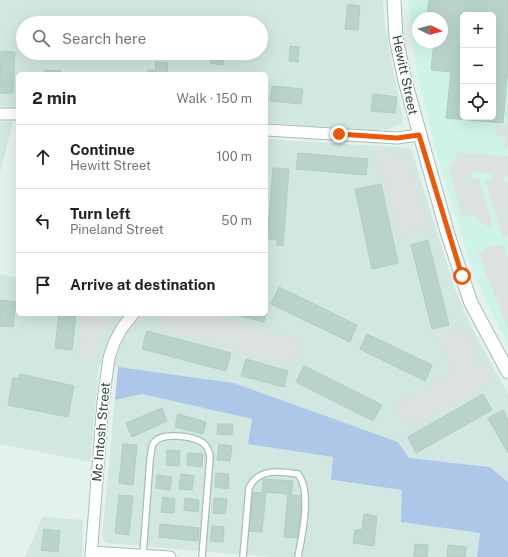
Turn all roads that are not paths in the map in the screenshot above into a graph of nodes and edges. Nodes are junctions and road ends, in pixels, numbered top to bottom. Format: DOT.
graph roads {
  1 [pos="394,0"];
  2 [pos="0,114"];
  3 [pos="16,114"];
  4 [pos="268,130"];
  5 [pos="419,135"];
  6 [pos="131,316"];
  7 [pos="508,372"];
  8 [pos="91,554"];
  9 [pos="143,555"];
  10 [pos="170,557"];
  11 [pos="202,557"];
  12 [pos="243,557"];
  13 [pos="298,557"];
  1 -- 5 [label="street, Hewitt Street"];
  2 -- 3 [label="street"];
  4 -- 5 [label="street"];
  5 -- 7 [label="street, Hewitt Street"];
  6 -- 8 [label="street, Mc Intosh Street"];
  8 -- 9 [label="street"];
  9 -- 10 [label="street"];
  9 -- 11 [label="lane"];
  12 -- 13 [label="lane"];
}
